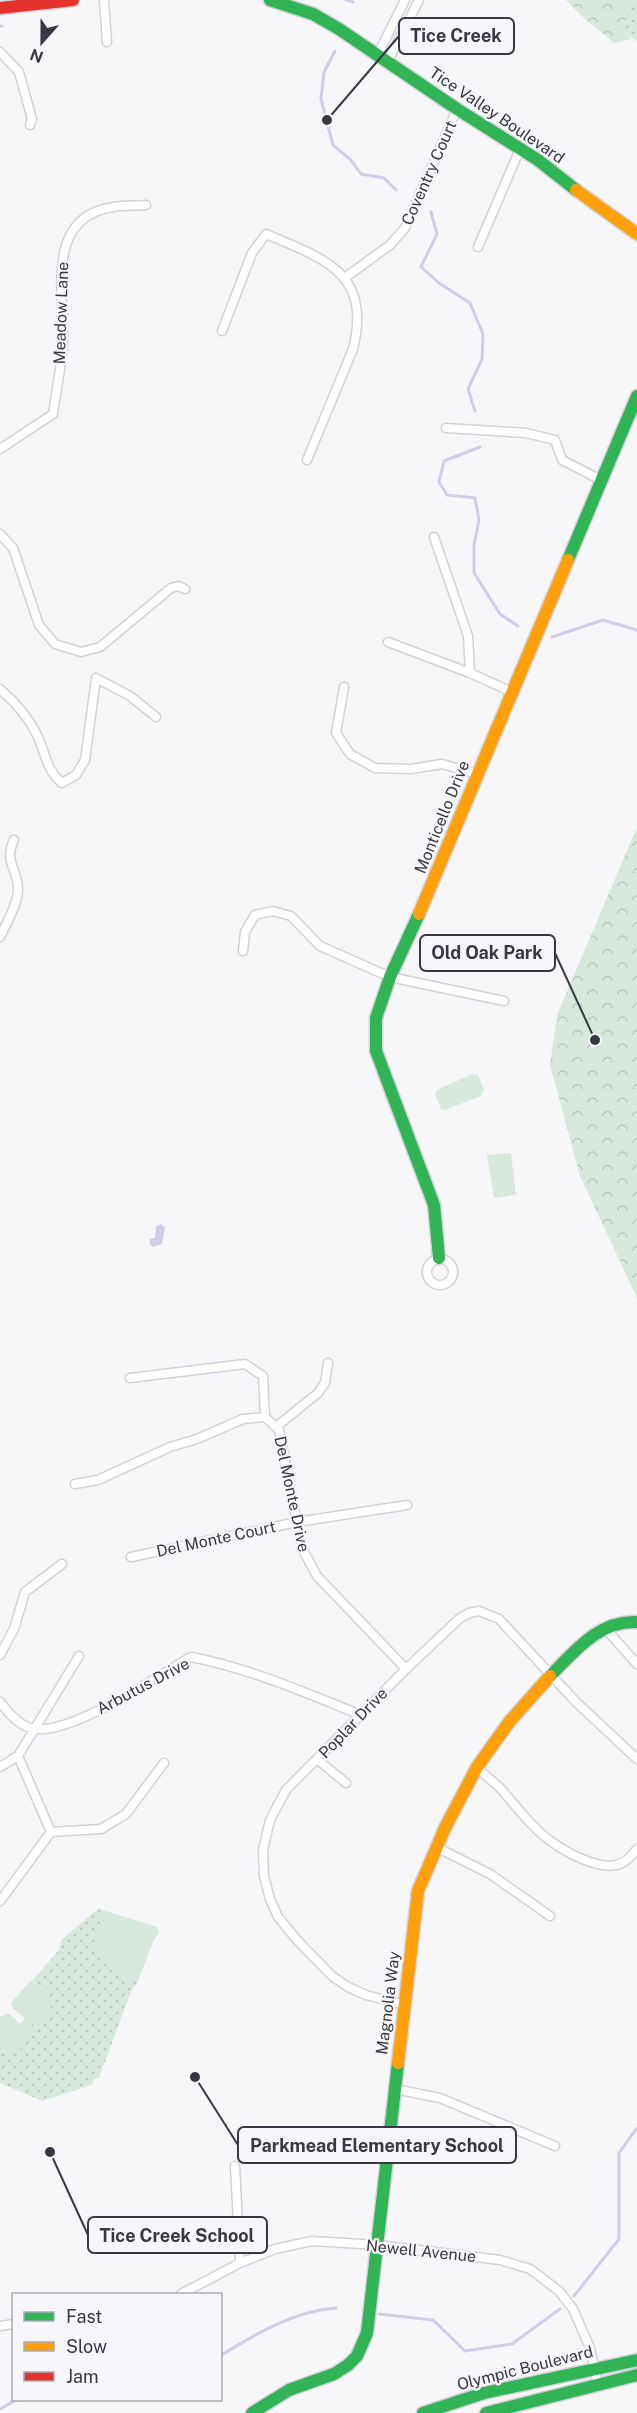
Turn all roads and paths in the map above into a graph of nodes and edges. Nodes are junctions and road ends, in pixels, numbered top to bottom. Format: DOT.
graph roads {
  1 [pos="73,0"];
  2 [pos="104,0"];
  3 [pos="270,0"];
  4 [pos="405,0"];
  5 [pos="419,0"];
  6 [pos="0,8"];
  7 [pos="106,42"];
  8 [pos="0,52"];
  9 [pos="383,57"];
  10 [pos="457,109"];
  11 [pos="30,125"];
  12 [pos="520,149"];
  13 [pos="146,205"];
  14 [pos="637,234"];
  15 [pos="478,247"];
  16 [pos="346,277"];
  17 [pos="222,331"];
  18 [pos="637,396"];
  19 [pos="446,428"];
  20 [pos="0,449"];
  21 [pos="307,460"];
  22 [pos="601,480"];
  23 [pos="0,534"];
  24 [pos="434,537"];
  25 [pos="185,589"];
  26 [pos="388,642"];
  27 [pos="470,673"];
  28 [pos="344,687"];
  29 [pos="0,689"];
  30 [pos="512,692"];
  31 [pos="156,717"];
  32 [pos="477,774"];
  33 [pos="14,840"];
  34 [pos="0,937"];
  35 [pos="243,951"];
  36 [pos="390,977"];
  37 [pos="504,1001"];
  38 [pos="439,1258"];
  39 [pos="328,1363"];
  40 [pos="130,1378"];
  41 [pos="264,1417"];
  42 [pos="276,1427"];
  43 [pos="75,1484"];
  44 [pos="407,1505"];
  45 [pos="297,1522"];
  46 [pos="131,1557"];
  47 [pos="62,1564"];
  48 [pos="637,1622"];
  49 [pos="604,1627"];
  50 [pos="0,1655"];
  51 [pos="79,1656"];
  52 [pos="637,1664"];
  53 [pos="406,1669"];
  54 [pos="552,1673"];
  55 [pos="0,1702"];
  56 [pos="361,1715"];
  57 [pos="36,1730"];
  58 [pos="18,1756"];
  59 [pos="637,1759"];
  60 [pos="318,1760"];
  61 [pos="164,1763"];
  62 [pos="0,1767"];
  63 [pos="477,1768"];
  64 [pos="346,1783"];
  65 [pos="51,1832"];
  66 [pos="436,1847"];
  67 [pos="637,1849"];
  68 [pos="0,1901"];
  69 [pos="550,1916"];
  70 [pos="405,2005"];
  71 [pos="395,2089"];
  72 [pos="555,2146"];
  73 [pos="235,2166"];
  74 [pos="378,2245"];
  75 [pos="240,2263"];
  76 [pos="185,2293"];
  77 [pos="637,2360"];
  78 [pos="594,2368"];
  79 [pos="637,2375"];
  80 [pos="598,2385"];
  81 [pos="252,2413"];
  82 [pos="423,2413"];
  83 [pos="486,2413"];
  1 -- 6 [label="street"];
  2 -- 7 [label="street"];
  3 -- 9 [label="street, Tice Valley Boulevard"];
  4 -- 9 [label="street"];
  5 -- 9 [label="street"];
  8 -- 11 [label="street"];
  9 -- 10 [label="street, Tice Valley Boulevard"];
  10 -- 12 [label="street, Tice Valley Boulevard"];
  10 -- 16 [label="street, Coventry Court"];
  12 -- 14 [label="street, Tice Valley Boulevard"];
  12 -- 15 [label="street"];
  13 -- 20 [label="street, Meadow Lane"];
  16 -- 17 [label="street"];
  16 -- 21 [label="street"];
  18 -- 22 [label="street, Monticello Drive"];
  19 -- 22 [label="street"];
  22 -- 30 [label="street, Monticello Drive"];
  23 -- 25 [label="street"];
  24 -- 27 [label="street"];
  26 -- 27 [label="street"];
  27 -- 30 [label="street"];
  28 -- 32 [label="street"];
  29 -- 31 [label="street"];
  30 -- 32 [label="street, Monticello Drive"];
  32 -- 36 [label="street, Monticello Drive"];
  33 -- 34 [label="street"];
  35 -- 36 [label="street"];
  36 -- 37 [label="street"];
  36 -- 38 [label="street, Monticello Drive"];
  39 -- 42 [label="street"];
  40 -- 41 [label="street"];
  41 -- 42 [label="street, Del Monte Drive"];
  41 -- 43 [label="street, Del Monte Drive"];
  42 -- 45 [label="street, Del Monte Drive"];
  44 -- 45 [label="street, Del Monte Court"];
  45 -- 46 [label="street, Del Monte Court"];
  45 -- 53 [label="street, Del Monte Drive"];
  47 -- 50 [label="street"];
  48 -- 49 [label="street, Magnolia Way"];
  49 -- 52 [label="street"];
  49 -- 54 [label="street, Magnolia Way"];
  51 -- 57 [label="street"];
  53 -- 54 [label="street, Poplar Drive"];
  53 -- 56 [label="street, Poplar Drive"];
  54 -- 59 [label="street, Poplar Drive"];
  54 -- 63 [label="street, Magnolia Way"];
  55 -- 57 [label="street"];
  56 -- 57 [label="street, Arbutus Drive"];
  56 -- 60 [label="street, Poplar Drive"];
  57 -- 58 [label="street"];
  58 -- 62 [label="street"];
  58 -- 65 [label="street"];
  60 -- 64 [label="street"];
  60 -- 70 [label="street, Poplar Drive"];
  61 -- 65 [label="street"];
  63 -- 66 [label="street, Magnolia Way"];
  63 -- 67 [label="street"];
  65 -- 68 [label="street"];
  66 -- 69 [label="street"];
  66 -- 70 [label="street, Magnolia Way"];
  70 -- 71 [label="street, Magnolia Way"];
  71 -- 72 [label="street"];
  71 -- 74 [label="street, Magnolia Way"];
  73 -- 75 [label="street"];
  74 -- 75 [label="street, Newell Avenue"];
  74 -- 78 [label="street, Newell Avenue"];
  74 -- 81 [label="street, Magnolia Way"];
  75 -- 76 [label="street, Newell Avenue"];
  77 -- 78 [label="street, Olympic Boulevard"];
  78 -- 80 [label="street, Newell Avenue"];
  78 -- 82 [label="street, Olympic Boulevard"];
  79 -- 80 [label="street, Olympic Boulevard"];
  80 -- 83 [label="street, Olympic Boulevard"];
}
